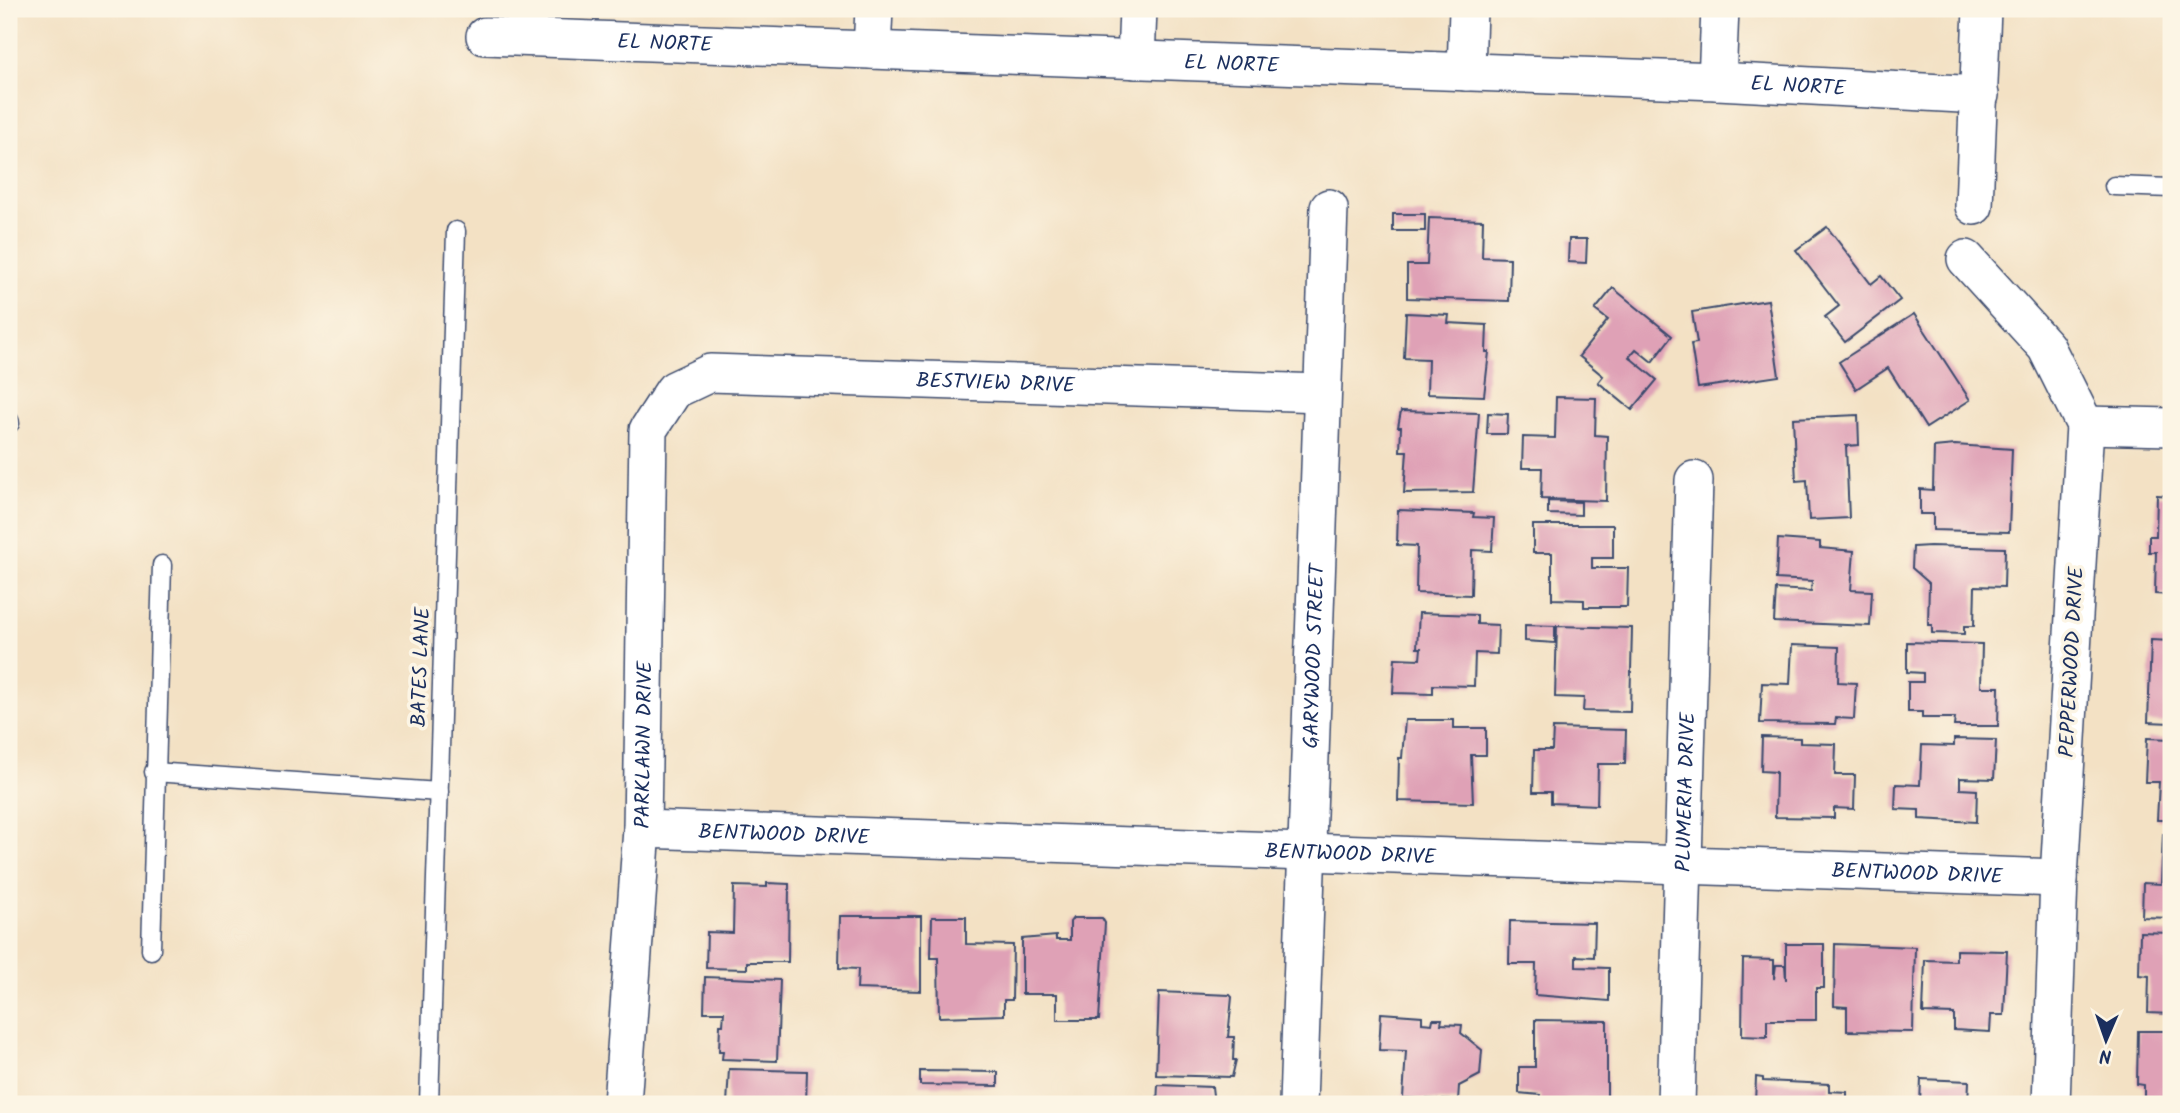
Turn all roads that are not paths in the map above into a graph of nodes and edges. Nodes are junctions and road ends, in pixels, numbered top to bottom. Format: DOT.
graph roads {
  1 [pos="874,9"];
  2 [pos="1138,9"];
  3 [pos="1468,9"];
  4 [pos="1720,9"];
  5 [pos="1982,9"];
  6 [pos="620,25"];
  7 [pos="485,36"];
  8 [pos="872,50"];
  9 [pos="1136,60"];
  10 [pos="1466,72"];
  11 [pos="1717,81"];
  12 [pos="1980,95"];
  13 [pos="2114,186"];
  14 [pos="2171,188"];
  15 [pos="1974,206"];
  16 [pos="1329,208"];
  17 [pos="456,231"];
  18 [pos="1966,259"];
  19 [pos="674,390"];
  20 [pos="1322,393"];
  21 [pos="2085,425"];
  22 [pos="2171,427"];
  23 [pos="1694,480"];
  24 [pos="162,565"];
  25 [pos="155,772"];
  26 [pos="439,792"];
  27 [pos="642,829"];
  28 [pos="1306,851"];
  29 [pos="1682,864"];
  30 [pos="2059,878"];
  31 [pos="151,950"];
  32 [pos="429,1104"];
  33 [pos="622,1104"];
  34 [pos="1298,1104"];
  35 [pos="1676,1104"];
  36 [pos="2051,1104"];
  1 -- 8 [label="street"];
  2 -- 9 [label="street"];
  3 -- 10 [label="street"];
  4 -- 11 [label="street"];
  5 -- 12 [label="street"];
  6 -- 7 [label="street, EL NORTE"];
  6 -- 8 [label="street, EL NORTE"];
  8 -- 9 [label="street, EL NORTE"];
  9 -- 10 [label="street, EL NORTE"];
  10 -- 11 [label="street, EL NORTE"];
  11 -- 12 [label="street, EL NORTE"];
  12 -- 15 [label="street"];
  13 -- 14 [label="lane"];
  16 -- 20 [label="street, GARYWOOD STREET"];
  17 -- 26 [label="lane, BATES LANE"];
  18 -- 21 [label="street, PEPPERWOOD DRIVE"];
  19 -- 20 [label="street, BESTVIEW DRIVE"];
  19 -- 27 [label="street, PARKLAWN DRIVE"];
  20 -- 28 [label="street, GARYWOOD STREET"];
  21 -- 22 [label="street"];
  21 -- 30 [label="street, PEPPERWOOD DRIVE"];
  23 -- 29 [label="street, PLUMERIA DRIVE"];
  24 -- 25 [label="lane"];
  25 -- 26 [label="lane"];
  25 -- 31 [label="lane"];
  26 -- 32 [label="lane, BATES LANE"];
  27 -- 28 [label="street, BENTWOOD DRIVE"];
  27 -- 33 [label="street, PARKLAWN DRIVE"];
  28 -- 29 [label="street, BENTWOOD DRIVE"];
  28 -- 34 [label="street, GARYWOOD STREET"];
  29 -- 30 [label="street, BENTWOOD DRIVE"];
  29 -- 35 [label="street, PLUMERIA DRIVE"];
  30 -- 36 [label="street, PEPPERWOOD DRIVE"];
}
